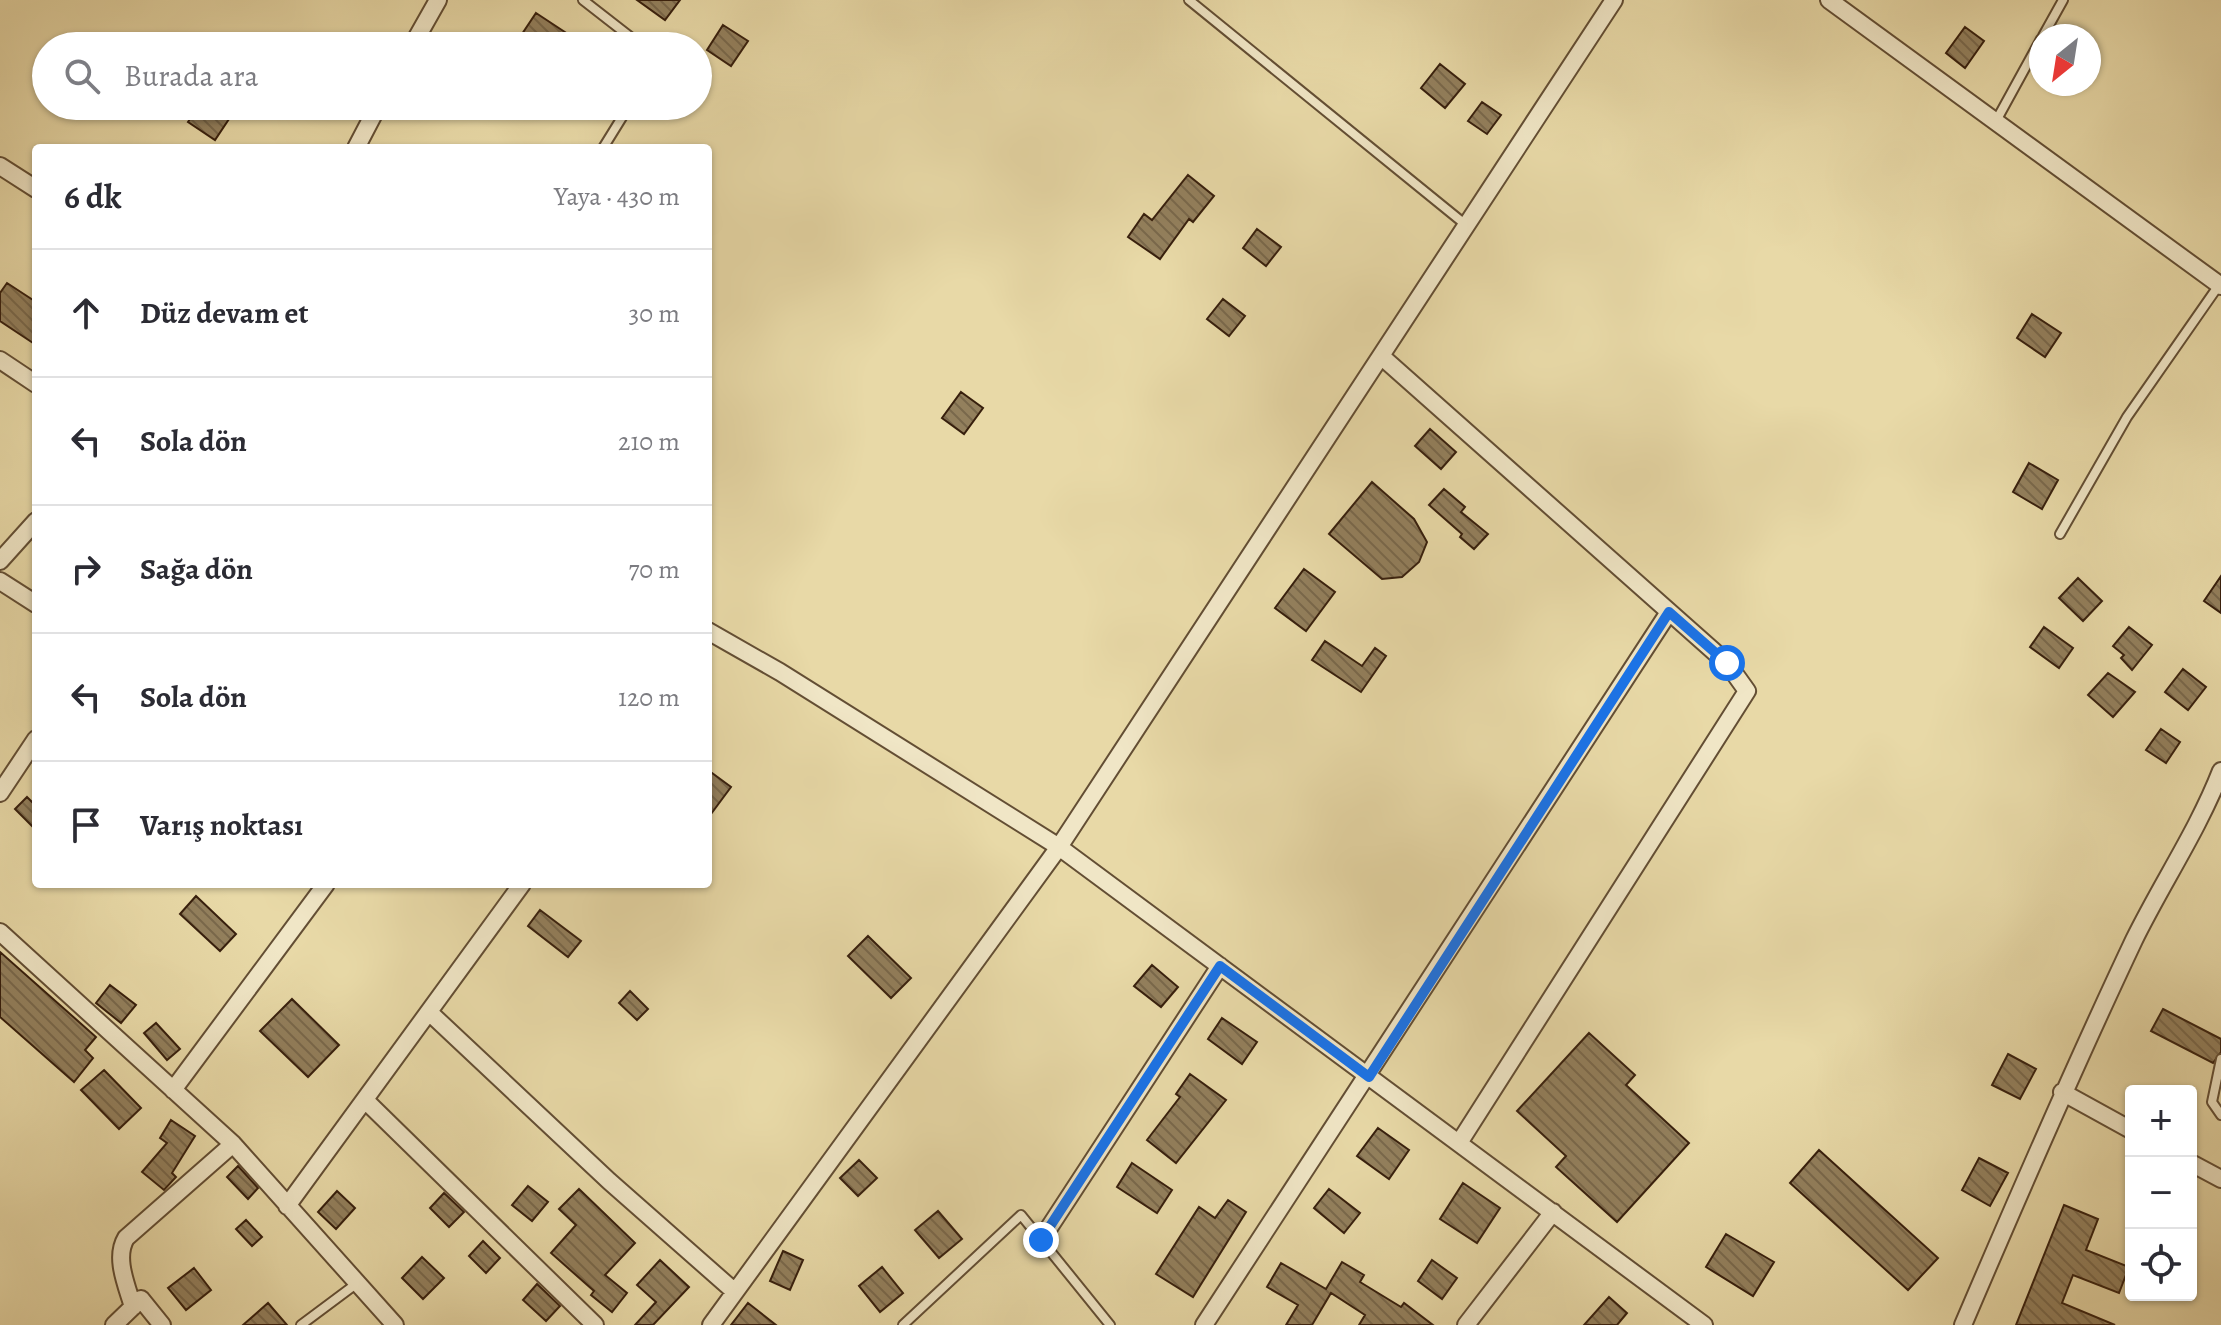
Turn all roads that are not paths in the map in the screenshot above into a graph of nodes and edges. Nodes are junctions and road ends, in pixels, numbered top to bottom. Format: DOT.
graph roads {
  1 [pos="438,0"];
  2 [pos="583,0"];
  3 [pos="1189,0"];
  4 [pos="1614,0"];
  5 [pos="1829,0"];
  6 [pos="2063,0"];
  7 [pos="2050,24"];
  8 [pos="420,32"];
  9 [pos="624,32"];
  10 [pos="2029,62"];
  11 [pos="371,120"];
  12 [pos="620,120"];
  13 [pos="1996,122"];
  14 [pos="358,144"];
  15 [pos="605,144"];
  16 [pos="0,166"];
  17 [pos="32,186"];
  18 [pos="1466,225"];
  19 [pos="2220,285"];
  20 [pos="1381,356"];
  21 [pos="0,360"];
  22 [pos="32,381"];
  23 [pos="32,525"];
  24 [pos="2060,534"];
  25 [pos="0,561"];
  26 [pos="0,581"];
  27 [pos="32,601"];
  28 [pos="1669,612"];
  29 [pos="712,633"];
  30 [pos="32,745"];
  31 [pos="2221,771"];
  32 [pos="0,793"];
  33 [pos="1059,847"];
  34 [pos="323,888"];
  35 [pos="519,888"];
  36 [pos="0,932"];
  37 [pos="1220,966"];
  38 [pos="429,1012"];
  39 [pos="2221,1059"];
  40 [pos="1369,1077"];
  41 [pos="173,1090"];
  42 [pos="2062,1092"];
  43 [pos="365,1100"];
  44 [pos="2221,1115"];
  45 [pos="2125,1127"];
  46 [pos="1459,1143"];
  47 [pos="233,1144"];
  48 [pos="2197,1166"];
  49 [pos="2221,1179"];
  50 [pos="287,1206"];
  51 [pos="1553,1212"];
  52 [pos="1041,1240"];
  53 [pos="356,1284"];
  54 [pos="735,1292"];
  55 [pos="133,1307"];
  56 [pos="114,1325"];
  57 [pos="162,1325"];
  58 [pos="301,1325"];
  59 [pos="395,1325"];
  60 [pos="595,1325"];
  61 [pos="711,1325"];
  62 [pos="903,1325"];
  63 [pos="1110,1325"];
  64 [pos="1204,1325"];
  65 [pos="1466,1325"];
  66 [pos="1704,1325"];
  67 [pos="1963,1325"];
  1 -- 8 [label="street"];
  2 -- 9 [label="lane"];
  3 -- 18 [label="lane"];
  4 -- 18 [label="street"];
  5 -- 13 [label="street"];
  6 -- 7 [label="lane"];
  10 -- 13 [label="lane"];
  11 -- 14 [label="street"];
  12 -- 15 [label="lane"];
  13 -- 19 [label="street"];
  16 -- 17 [label="street"];
  18 -- 20 [label="street"];
  19 -- 24 [label="lane"];
  20 -- 28 [label="street"];
  20 -- 33 [label="street"];
  21 -- 22 [label="street"];
  23 -- 25 [label="street"];
  26 -- 27 [label="street"];
  28 -- 40 [label="street"];
  28 -- 46 [label="street"];
  29 -- 33 [label="street"];
  30 -- 32 [label="street"];
  31 -- 42 [label="street"];
  33 -- 37 [label="street"];
  33 -- 54 [label="street"];
  34 -- 41 [label="street"];
  35 -- 38 [label="street"];
  36 -- 41 [label="street"];
  37 -- 40 [label="street"];
  37 -- 52 [label="street"];
  38 -- 43 [label="street"];
  38 -- 54 [label="street"];
  39 -- 44 [label="lane"];
  40 -- 46 [label="street"];
  40 -- 64 [label="street"];
  41 -- 47 [label="street"];
  42 -- 45 [label="street"];
  42 -- 67 [label="street"];
  43 -- 50 [label="street"];
  43 -- 60 [label="street"];
  46 -- 51 [label="street"];
  47 -- 50 [label="street"];
  47 -- 55 [label="street"];
  48 -- 49 [label="street"];
  50 -- 53 [label="street"];
  51 -- 65 [label="street"];
  51 -- 66 [label="street"];
  52 -- 62 [label="lane"];
  52 -- 63 [label="lane"];
  53 -- 58 [label="lane"];
  53 -- 59 [label="street"];
  54 -- 61 [label="street"];
  55 -- 56 [label="street"];
  55 -- 57 [label="street"];
}
